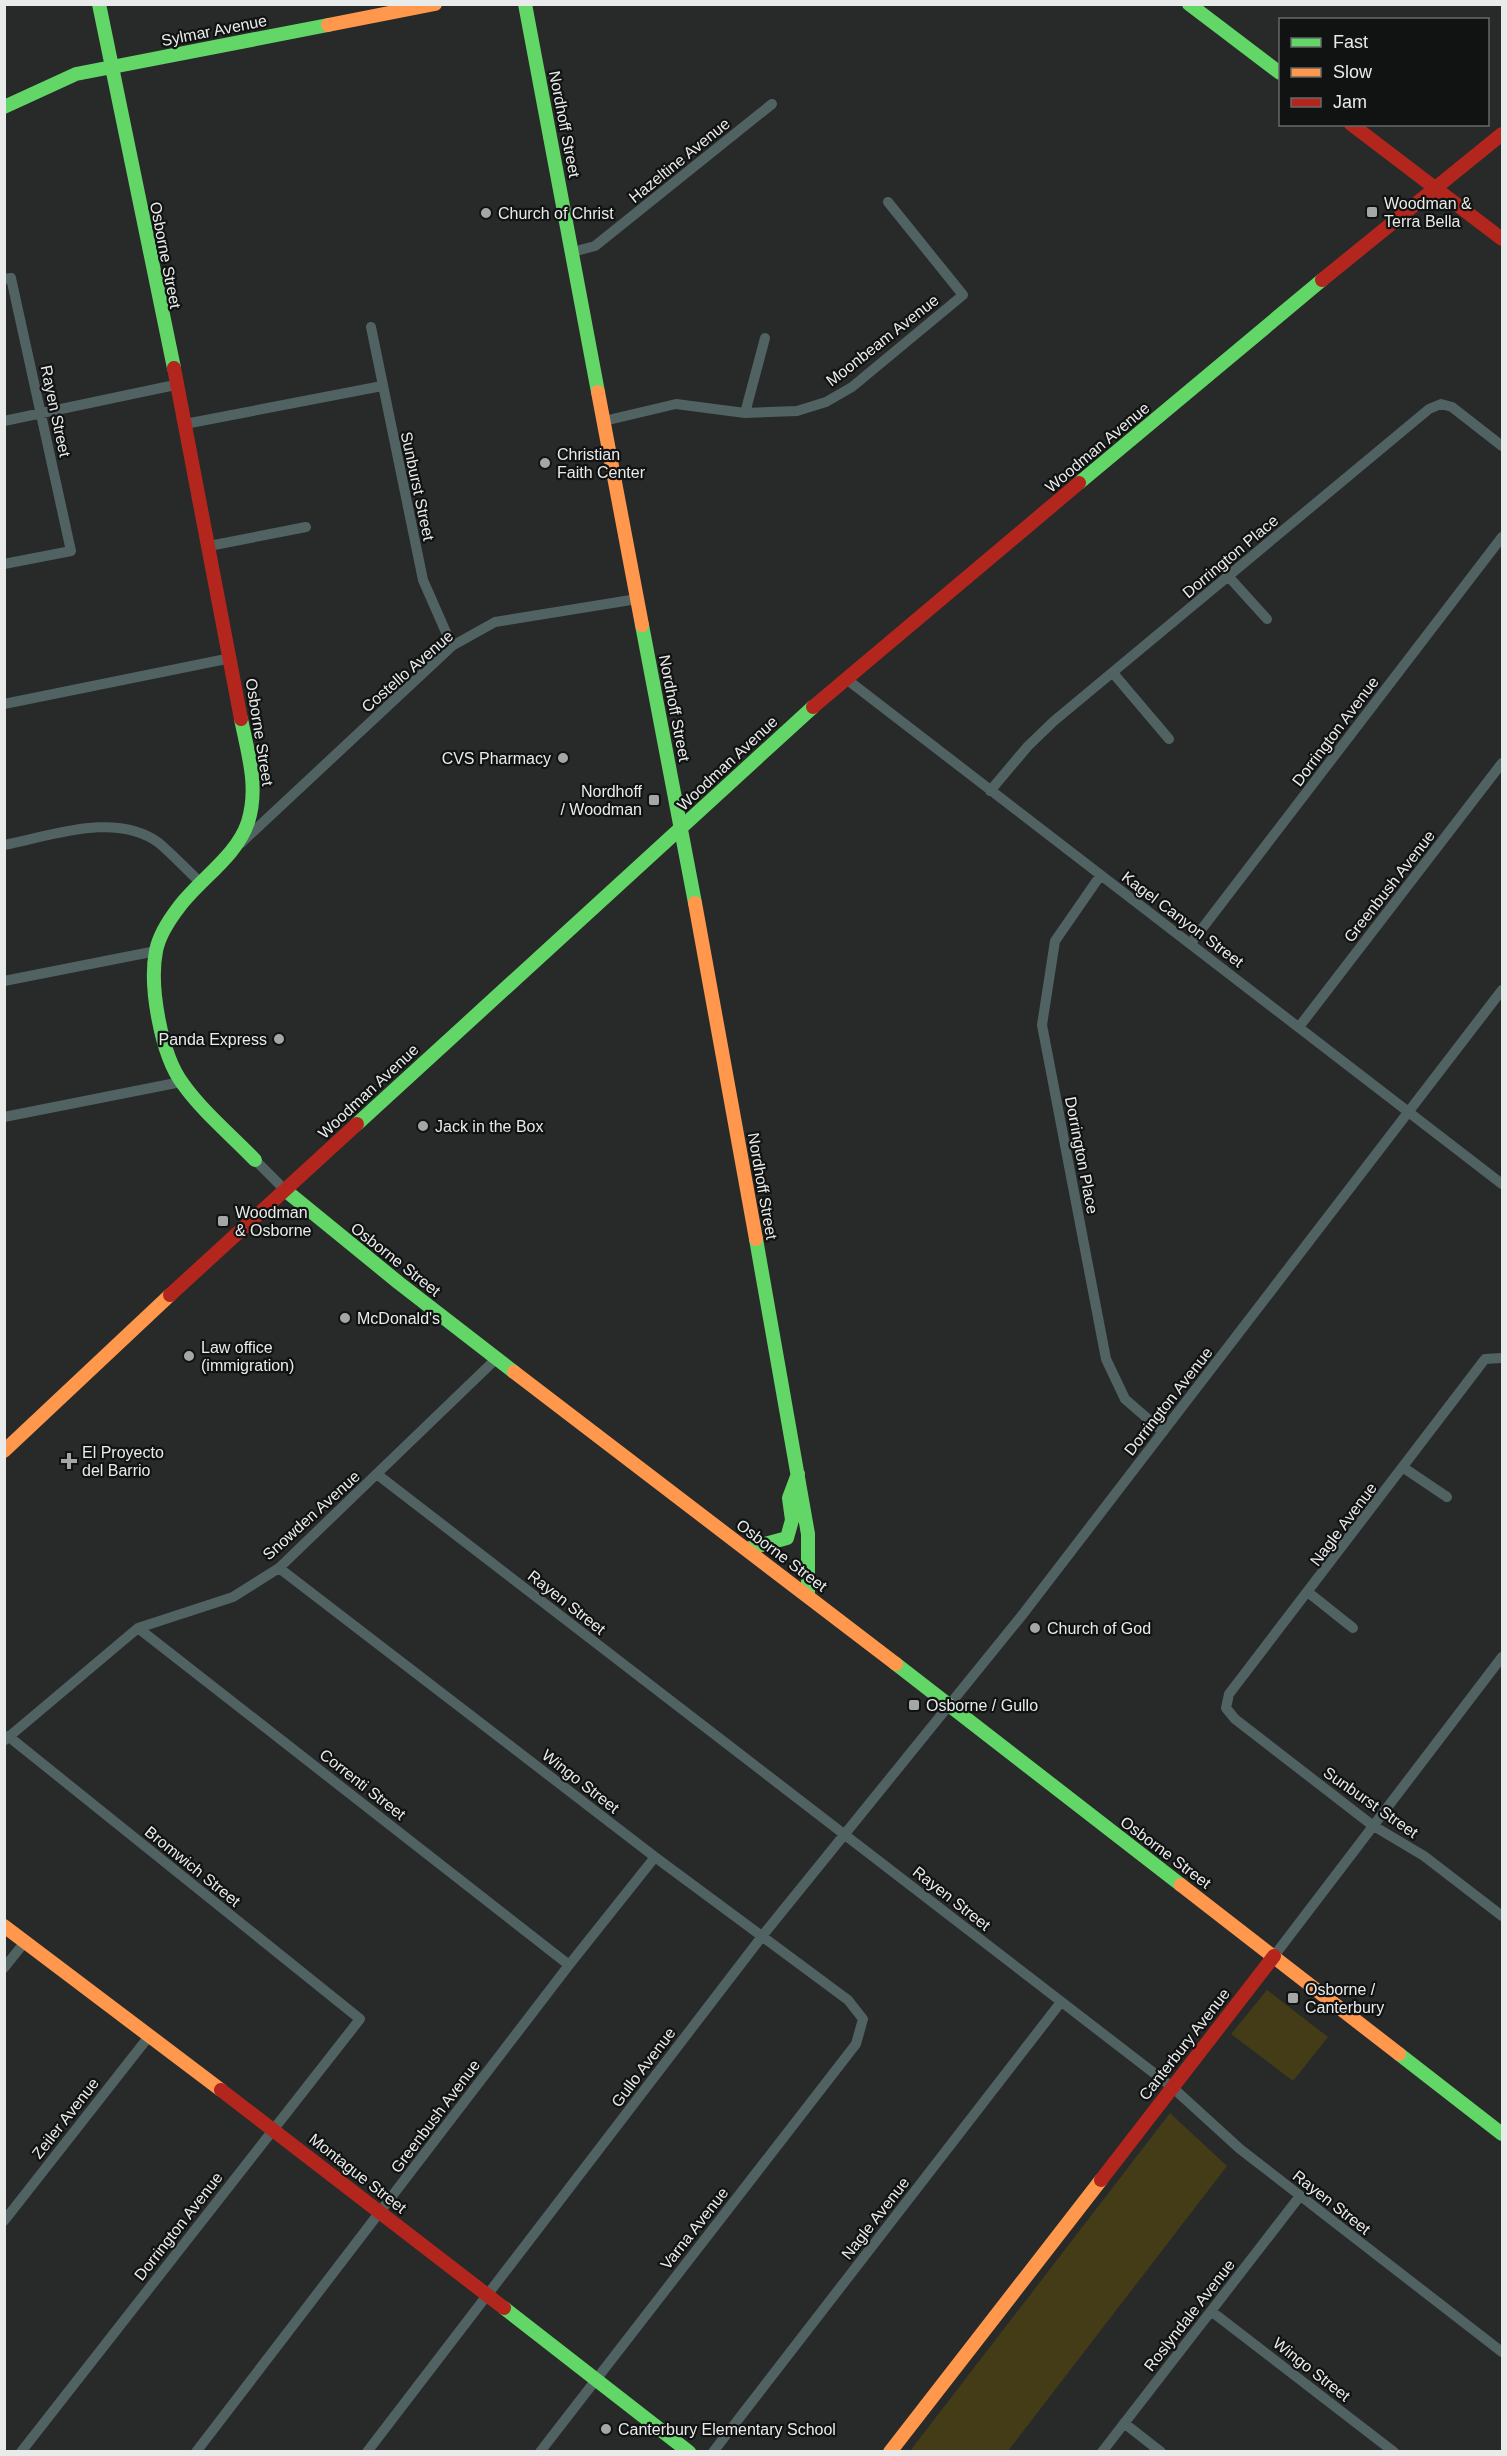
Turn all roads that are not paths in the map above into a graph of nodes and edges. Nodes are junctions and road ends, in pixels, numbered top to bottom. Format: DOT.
graph roads {
  1 [pos="99,4"];
  2 [pos="435,4"];
  3 [pos="525,4"];
  4 [pos="1196,7"];
  5 [pos="112,66"];
  6 [pos="1279,71"];
  7 [pos="772,104"];
  8 [pos="4,107"];
  9 [pos="1354,126"];
  10 [pos="1503,134"];
  11 [pos="1436,190"];
  12 [pos="888,202"];
  13 [pos="1503,239"];
  14 [pos="572,252"];
  15 [pos="8,279"];
  16 [pos="371,327"];
  17 [pos="765,338"];
  18 [pos="175,385"];
  19 [pos="382,386"];
  20 [pos="745,413"];
  21 [pos="41,414"];
  22 [pos="4,421"];
  23 [pos="604,421"];
  24 [pos="185,424"];
  25 [pos="1503,446"];
  26 [pos="306,527"];
  27 [pos="1503,537"];
  28 [pos="209,546"];
  29 [pos="4,564"];
  30 [pos="1228,576"];
  31 [pos="637,599"];
  32 [pos="1267,619"];
  33 [pos="452,646"];
  34 [pos="231,658"];
  35 [pos="1113,673"];
  36 [pos="844,678"];
  37 [pos="4,704"];
  38 [pos="1169,739"];
  39 [pos="1503,763"];
  40 [pos="990,791"];
  41 [pos="681,828"];
  42 [pos="4,845"];
  43 [pos="238,846"];
  44 [pos="1100,876"];
  45 [pos="200,882"];
  46 [pos="1191,943"];
  47 [pos="156,951"];
  48 [pos="4,981"];
  49 [pos="1503,990"];
  50 [pos="1299,1027"];
  51 [pos="181,1082"];
  52 [pos="1408,1113"];
  53 [pos="4,1117"];
  54 [pos="255,1160"];
  55 [pos="1503,1184"];
  56 [pos="285,1190"];
  57 [pos="497,1358"];
  58 [pos="1503,1358"];
  59 [pos="1163,1432"];
  60 [pos="4,1451"];
  61 [pos="1404,1468"];
  62 [pos="798,1473"];
  63 [pos="378,1475"];
  64 [pos="1447,1497"];
  65 [pos="747,1549"];
  66 [pos="279,1568"];
  67 [pos="1309,1593"];
  68 [pos="808,1596"];
  69 [pos="138,1628"];
  70 [pos="1353,1628"];
  71 [pos="1503,1657"];
  72 [pos="950,1707"];
  73 [pos="1226,1707"];
  74 [pos="6,1738"];
  75 [pos="1372,1825"];
  76 [pos="844,1834"];
  77 [pos="655,1857"];
  78 [pos="1502,1916"];
  79 [pos="4,1926"];
  80 [pos="763,1935"];
  81 [pos="24,1943"];
  82 [pos="1274,1956"];
  83 [pos="568,1965"];
  84 [pos="4,1968"];
  85 [pos="1061,2002"];
  86 [pos="360,2019"];
  87 [pos="863,2019"];
  88 [pos="150,2035"];
  89 [pos="1172,2087"];
  90 [pos="273,2129"];
  91 [pos="1503,2134"];
  92 [pos="1300,2196"];
  93 [pos="381,2211"];
  94 [pos="4,2221"];
  95 [pos="488,2295"];
  96 [pos="1211,2311"];
  97 [pos="1503,2352"];
  98 [pos="596,2380"];
  99 [pos="1124,2423"];
  100 [pos="21,2451"];
  101 [pos="196,2451"];
  102 [pos="367,2451"];
  103 [pos="540,2451"];
  104 [pos="689,2451"];
  105 [pos="713,2451"];
  106 [pos="890,2451"];
  107 [pos="1102,2451"];
  108 [pos="1161,2451"];
  109 [pos="1394,2451"];
  1 -- 5 [label="main road, Osborne Street"];
  2 -- 5 [label="main road, Sylmar Avenue"];
  3 -- 14 [label="main road, Nordhoff Street"];
  4 -- 6 [label="main road"];
  5 -- 8 [label="main road, Sylmar Avenue"];
  5 -- 18 [label="main road, Osborne Street"];
  7 -- 14 [label="street, Hazeltine Avenue"];
  9 -- 11 [label="main road"];
  10 -- 11 [label="main road, Woodman Avenue"];
  11 -- 13 [label="main road"];
  11 -- 36 [label="main road, Woodman Avenue"];
  12 -- 20 [label="street, Moonbeam Avenue"];
  14 -- 23 [label="main road, Nordhoff Street"];
  15 -- 21 [label="street, Rayen Street"];
  16 -- 19 [label="street, Sunburst Street"];
  17 -- 20 [label="street"];
  18 -- 21 [label="street"];
  18 -- 24 [label="main road, Osborne Street"];
  19 -- 24 [label="street"];
  19 -- 33 [label="street, Sunburst Street"];
  20 -- 23 [label="street, Moonbeam Avenue"];
  21 -- 22 [label="street"];
  21 -- 29 [label="street, Rayen Street"];
  23 -- 31 [label="main road, Nordhoff Street"];
  24 -- 28 [label="main road, Osborne Street"];
  25 -- 30 [label="street, Dorrington Place"];
  26 -- 28 [label="street"];
  27 -- 46 [label="street, Dorrington Avenue"];
  28 -- 34 [label="main road, Osborne Street"];
  30 -- 32 [label="street"];
  30 -- 35 [label="street, Dorrington Place"];
  31 -- 33 [label="street, Costello Avenue"];
  31 -- 41 [label="main road, Nordhoff Street"];
  33 -- 43 [label="street, Costello Avenue"];
  34 -- 37 [label="street"];
  34 -- 43 [label="main road, Osborne Street"];
  35 -- 38 [label="street"];
  35 -- 40 [label="street, Dorrington Place"];
  36 -- 40 [label="street, Kagel Canyon Street"];
  36 -- 41 [label="main road, Woodman Avenue"];
  39 -- 50 [label="street, Greenbush Avenue"];
  40 -- 44 [label="street, Kagel Canyon Street"];
  41 -- 56 [label="main road, Woodman Avenue"];
  41 -- 62 [label="main road, Nordhoff Street"];
  42 -- 45 [label="street"];
  43 -- 45 [label="main road, Osborne Street"];
  44 -- 46 [label="street, Kagel Canyon Street"];
  44 -- 59 [label="street, Dorrington Place"];
  45 -- 47 [label="main road, Osborne Street"];
  46 -- 50 [label="street, Kagel Canyon Street"];
  47 -- 48 [label="street"];
  47 -- 51 [label="main road, Osborne Street"];
  49 -- 52 [label="street"];
  50 -- 52 [label="street, Kagel Canyon Street"];
  51 -- 53 [label="street"];
  51 -- 54 [label="main road, Osborne Street"];
  52 -- 55 [label="street, Kagel Canyon Street"];
  52 -- 59 [label="street, Dorrington Avenue"];
  54 -- 56 [label="street, Osborne Street"];
  56 -- 57 [label="main road, Osborne Street"];
  56 -- 60 [label="main road, Woodman Avenue"];
  57 -- 63 [label="street, Snowden Avenue"];
  57 -- 65 [label="main road, Osborne Street"];
  58 -- 61 [label="street, Nagle Avenue"];
  59 -- 72 [label="street, Dorrington Avenue"];
  61 -- 64 [label="street"];
  61 -- 67 [label="street, Nagle Avenue"];
  62 -- 65 [label="main road"];
  62 -- 68 [label="main road, Nordhoff Street"];
  63 -- 66 [label="street, Snowden Avenue"];
  63 -- 76 [label="street, Rayen Street"];
  65 -- 68 [label="main road, Osborne Street"];
  66 -- 69 [label="street, Snowden Avenue"];
  66 -- 77 [label="street, Wingo Street"];
  67 -- 70 [label="street"];
  67 -- 73 [label="street, Nagle Avenue"];
  68 -- 72 [label="main road, Osborne Street"];
  69 -- 74 [label="street, Snowden Avenue"];
  69 -- 83 [label="street, Correnti Street"];
  71 -- 75 [label="street, Canterbury Avenue"];
  72 -- 76 [label="street, Gullo Avenue"];
  72 -- 82 [label="main road, Osborne Street"];
  73 -- 75 [label="street, Sunburst Street"];
  74 -- 86 [label="street, Bromwich Street"];
  75 -- 78 [label="street, Sunburst Street"];
  75 -- 82 [label="street, Canterbury Avenue"];
  76 -- 80 [label="street, Gullo Avenue"];
  76 -- 85 [label="street, Rayen Street"];
  77 -- 80 [label="street, Wingo Street"];
  77 -- 83 [label="street, Greenbush Avenue"];
  79 -- 81 [label="main road, Montague Street"];
  80 -- 87 [label="street, Wingo Street"];
  80 -- 95 [label="street, Gullo Avenue"];
  81 -- 84 [label="street"];
  81 -- 88 [label="main road, Montague Street"];
  82 -- 89 [label="main road, Canterbury Avenue"];
  82 -- 91 [label="main road, Osborne Street"];
  83 -- 93 [label="street, Greenbush Avenue"];
  85 -- 89 [label="street, Rayen Street"];
  85 -- 105 [label="street, Nagle Avenue"];
  86 -- 90 [label="street, Dorrington Avenue"];
  87 -- 98 [label="street, Varna Avenue"];
  88 -- 90 [label="main road, Montague Street"];
  88 -- 94 [label="street, Zeiler Avenue"];
  89 -- 92 [label="street, Rayen Street"];
  89 -- 106 [label="main road, Canterbury Avenue"];
  90 -- 93 [label="main road, Montague Street"];
  90 -- 100 [label="street, Dorrington Avenue"];
  92 -- 96 [label="street, Roslyndale Avenue"];
  92 -- 97 [label="street, Rayen Street"];
  93 -- 95 [label="main road, Montague Street"];
  93 -- 101 [label="street, Greenbush Avenue"];
  95 -- 98 [label="main road, Montague Street"];
  95 -- 102 [label="street, Gullo Avenue"];
  96 -- 99 [label="street, Roslyndale Avenue"];
  96 -- 109 [label="street, Wingo Street"];
  98 -- 103 [label="street, Varna Avenue"];
  98 -- 104 [label="main road, Montague Street"];
  99 -- 107 [label="street, Roslyndale Avenue"];
  99 -- 108 [label="street"];
}
